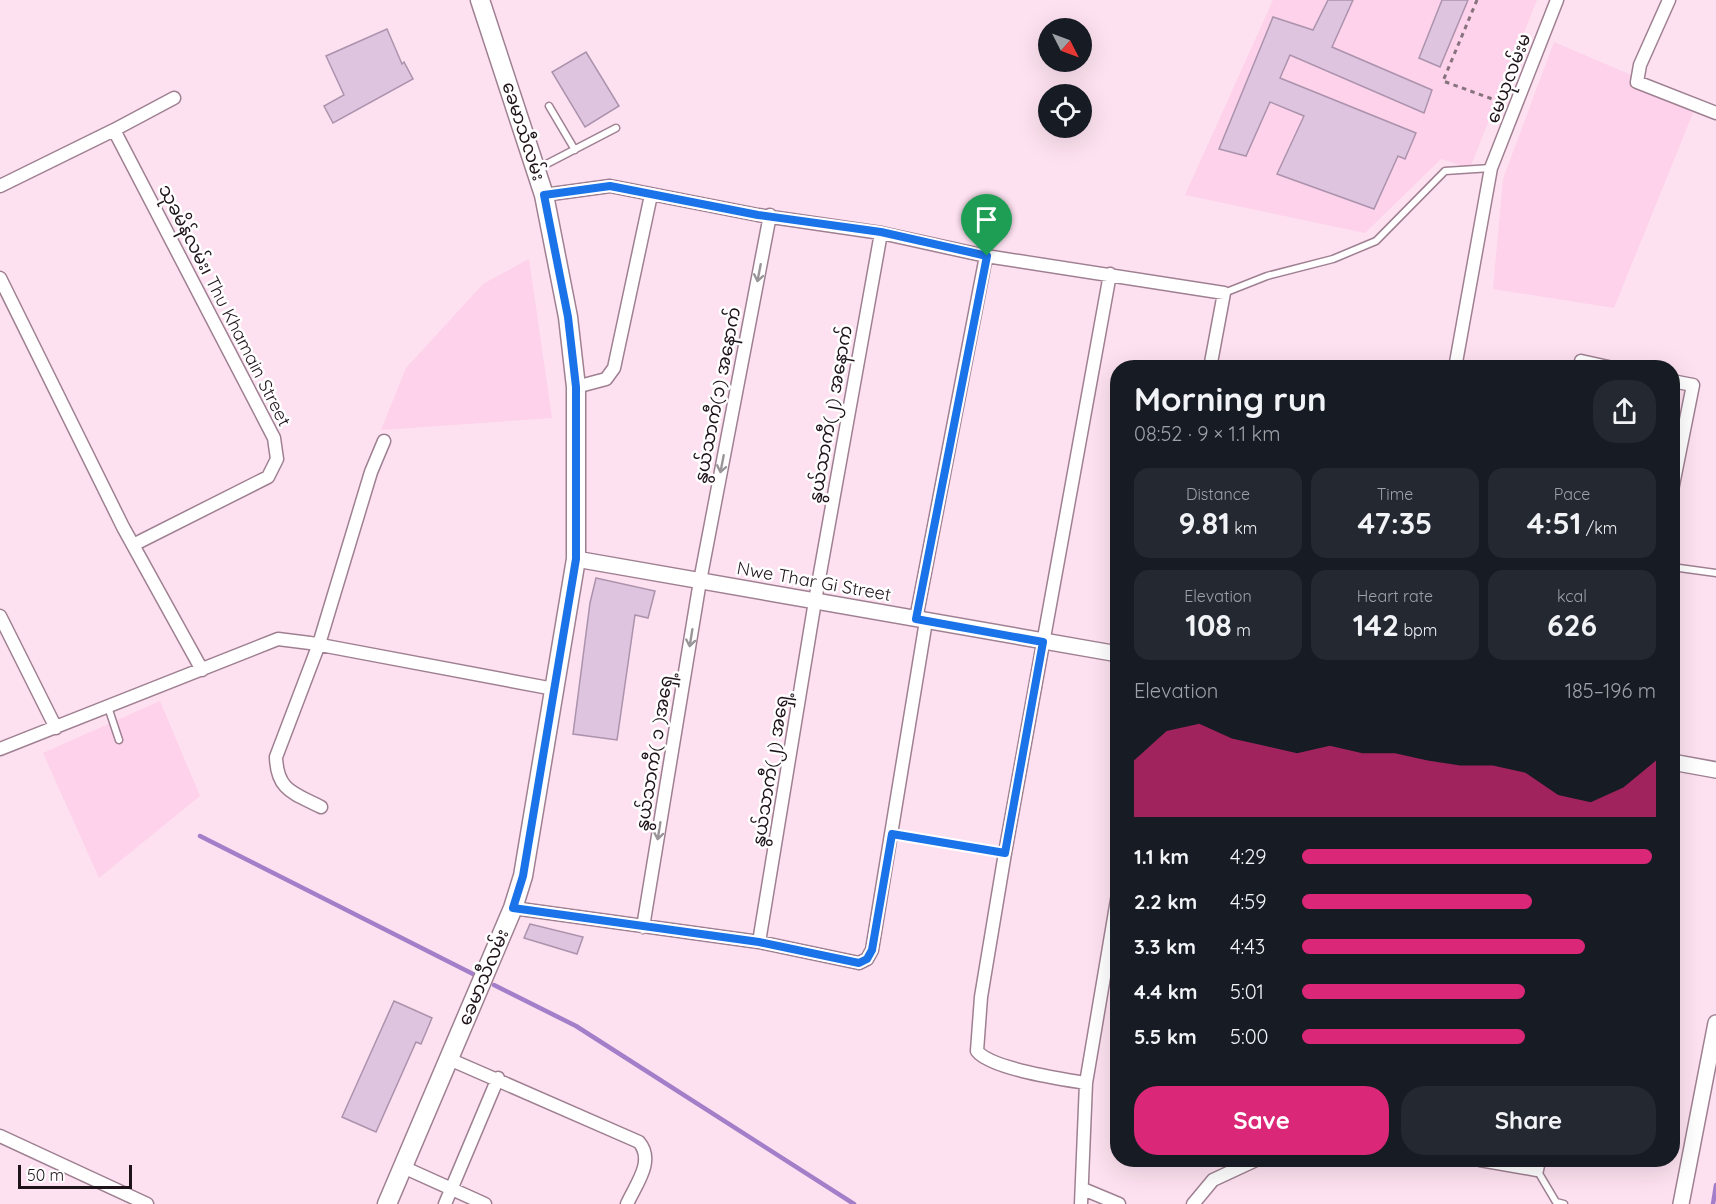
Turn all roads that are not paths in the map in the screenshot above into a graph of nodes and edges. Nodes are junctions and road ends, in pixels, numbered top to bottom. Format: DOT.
graph roads {
  1 [pos="1557,0"];
  2 [pos="1669,0"];
  3 [pos="485,3"];
  4 [pos="174,98"];
  5 [pos="549,106"];
  6 [pos="1716,113"];
  7 [pos="616,128"];
  8 [pos="114,130"];
  9 [pos="575,150"];
  10 [pos="1491,168"];
  11 [pos="536,170"];
  12 [pos="0,186"];
  13 [pos="544,195"];
  14 [pos="651,195"];
  15 [pos="770,215"];
  16 [pos="881,232"];
  17 [pos="987,256"];
  18 [pos="1110,274"];
  19 [pos="0,278"];
  20 [pos="1224,293"];
  21 [pos="1211,360"];
  22 [pos="1456,360"];
  23 [pos="1680,383"];
  24 [pos="576,387"];
  25 [pos="384,441"];
  26 [pos="1680,450"];
  27 [pos="133,545"];
  28 [pos="576,559"];
  29 [pos="1680,568"];
  30 [pos="1716,573"];
  31 [pos="700,581"];
  32 [pos="815,601"];
  33 [pos="0,616"];
  34 [pos="921,620"];
  35 [pos="1043,642"];
  36 [pos="315,643"];
  37 [pos="1110,653"];
  38 [pos="202,670"];
  39 [pos="554,689"];
  40 [pos="108,707"];
  41 [pos="56,728"];
  42 [pos="118,740"];
  43 [pos="0,749"];
  44 [pos="1680,763"];
  45 [pos="1716,770"];
  46 [pos="321,807"];
  47 [pos="892,834"];
  48 [pos="1005,853"];
  49 [pos="513,908"];
  50 [pos="643,927"];
  51 [pos="1110,941"];
  52 [pos="759,942"];
  53 [pos="1716,1023"];
  54 [pos="449,1059"];
  55 [pos="498,1078"];
  56 [pos="1086,1083"];
  57 [pos="0,1136"];
  58 [pos="403,1167"];
  59 [pos="1241,1167"];
  60 [pos="1539,1167"];
  61 [pos="451,1189"];
  62 [pos="1083,1189"];
  63 [pos="147,1204"];
  64 [pos="387,1204"];
  65 [pos="445,1204"];
  66 [pos="485,1204"];
  67 [pos="627,1204"];
  68 [pos="1081,1204"];
  69 [pos="1119,1204"];
  70 [pos="1193,1204"];
  71 [pos="1564,1204"];
  72 [pos="1681,1204"];
  1 -- 10 [label="street, မေယုလမ်းမ"];
  2 -- 6 [label="street"];
  3 -- 11 [label="main road, ခေမာသီလမ်း"];
  4 -- 8 [label="street"];
  5 -- 9 [label="lane"];
  7 -- 9 [label="lane"];
  8 -- 12 [label="street"];
  8 -- 27 [label="street, သုခမိန်လမ်း၊ Thu Khamain Street"];
  9 -- 11 [label="lane"];
  10 -- 20 [label="lane"];
  10 -- 22 [label="street, မေယုလမ်းမ"];
  11 -- 13 [label="main road, ခေမာသီလမ်း"];
  13 -- 14 [label="street"];
  13 -- 24 [label="main road, ခေမာသီလမ်း"];
  14 -- 15 [label="street"];
  14 -- 24 [label="street"];
  15 -- 16 [label="street"];
  15 -- 31 [label="street, နွယ်သာကီ(၁) အနောက်, one-way"];
  16 -- 17 [label="street"];
  16 -- 32 [label="street, နွယ်သာကီ(၂) အနောက်"];
  17 -- 18 [label="street"];
  17 -- 34 [label="street"];
  18 -- 20 [label="street"];
  18 -- 35 [label="street"];
  19 -- 27 [label="street"];
  20 -- 21 [label="street"];
  23 -- 26 [label="street"];
  24 -- 28 [label="main road, ခေမာသီလမ်း"];
  25 -- 36 [label="street"];
  27 -- 38 [label="street"];
  28 -- 31 [label="street, Nwe Thar Gi Street"];
  28 -- 39 [label="main road, ခေမာသီလမ်း"];
  29 -- 30 [label="lane"];
  31 -- 32 [label="street, Nwe Thar Gi Street"];
  31 -- 50 [label="street, နွယ်သာကီ( ၁ )အရှေ့, one-way"];
  32 -- 34 [label="street, Nwe Thar Gi Street"];
  32 -- 52 [label="street, နွယ်သာကီ(၂) အရှေ့"];
  33 -- 41 [label="street"];
  34 -- 35 [label="street, Nwe Thar Gi Street"];
  34 -- 47 [label="street"];
  35 -- 37 [label="street, Nwe Thar Gi Street"];
  35 -- 48 [label="street"];
  36 -- 38 [label="street"];
  36 -- 39 [label="street"];
  36 -- 46 [label="street"];
  38 -- 40 [label="street"];
  39 -- 49 [label="main road, ခေမာသီလမ်း"];
  40 -- 41 [label="street"];
  40 -- 42 [label="lane"];
  41 -- 43 [label="street"];
  44 -- 45 [label="street"];
  47 -- 48 [label="lane"];
  47 -- 52 [label="street"];
  48 -- 56 [label="street"];
  49 -- 50 [label="street"];
  49 -- 54 [label="main road, ခေမာသီလမ်း"];
  50 -- 52 [label="street"];
  51 -- 56 [label="street"];
  53 -- 72 [label="street"];
  54 -- 55 [label="street"];
  54 -- 58 [label="main road, ခေမာသီလမ်း"];
  55 -- 61 [label="street"];
  55 -- 67 [label="street"];
  56 -- 62 [label="street"];
  57 -- 63 [label="street"];
  58 -- 61 [label="street"];
  58 -- 64 [label="main road, ခေမာသီလမ်း"];
  59 -- 70 [label="street"];
  60 -- 71 [label="lane"];
  61 -- 65 [label="street"];
  61 -- 66 [label="street"];
  62 -- 68 [label="street"];
  62 -- 69 [label="street"];
}
